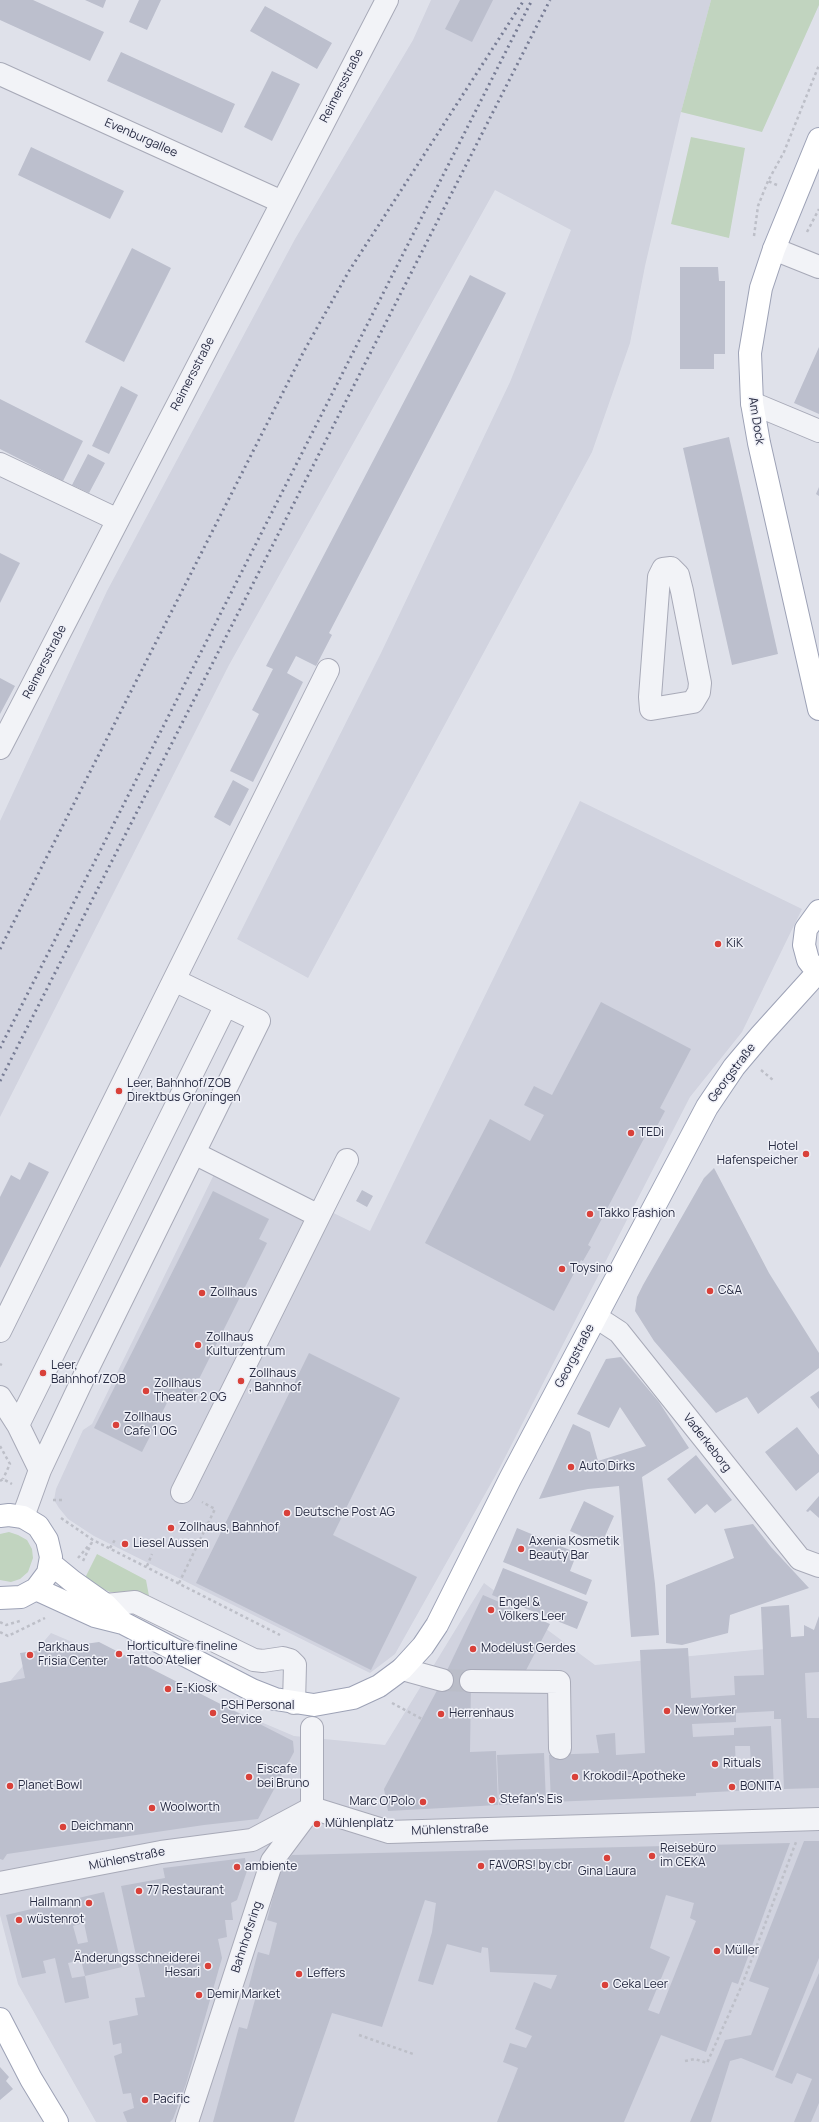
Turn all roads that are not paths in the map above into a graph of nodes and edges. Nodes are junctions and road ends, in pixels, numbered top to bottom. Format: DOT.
graph roads {
  1 [pos="387,0"];
  2 [pos="0,74"];
  3 [pos="819,139"];
  4 [pos="282,202"];
  5 [pos="774,249"];
  6 [pos="819,267"];
  7 [pos="752,404"];
  8 [pos="819,431"];
  9 [pos="0,464"];
  10 [pos="118,520"];
  11 [pos="328,670"];
  12 [pos="819,709"];
  13 [pos="651,710"];
  14 [pos="0,748"];
  15 [pos="819,911"];
  16 [pos="818,973"];
  17 [pos="174,980"];
  18 [pos="226,1005"];
  19 [pos="194,1152"];
  20 [pos="347,1160"];
  21 [pos="319,1216"];
  22 [pos="596,1317"];
  23 [pos="0,1331"];
  24 [pos="0,1397"];
  25 [pos="18,1424"];
  26 [pos="40,1470"];
  27 [pos="182,1492"];
  28 [pos="0,1516"];
  29 [pos="23,1517"];
  30 [pos="50,1563"];
  31 [pos="819,1566"];
  32 [pos="36,1590"];
  33 [pos="0,1598"];
  34 [pos="106,1605"];
  35 [pos="123,1623"];
  36 [pos="402,1668"];
  37 [pos="442,1680"];
  38 [pos="471,1681"];
  39 [pos="304,1704"];
  40 [pos="312,1728"];
  41 [pos="560,1748"];
  42 [pos="312,1808"];
  43 [pos="812,1819"];
  44 [pos="0,1883"];
  45 [pos="0,2019"];
  46 [pos="57,2122"];
  47 [pos="187,2122"];
  1 -- 4 [label="street, Reimersstraße"];
  2 -- 4 [label="street, Evenburgallee"];
  3 -- 5 [label="main road, Am Dock"];
  4 -- 10 [label="street, Reimersstraße"];
  5 -- 6 [label="street"];
  5 -- 7 [label="main road, Am Dock"];
  7 -- 8 [label="street"];
  7 -- 12 [label="main road, Am Dock"];
  9 -- 10 [label="street"];
  10 -- 14 [label="street, Reimersstraße"];
  11 -- 17 [label="street"];
  13 -- 13 [label="street"];
  15 -- 16 [label="main road"];
  16 -- 22 [label="main road, Georgstraße"];
  17 -- 18 [label="street"];
  17 -- 23 [label="street"];
  18 -- 19 [label="street"];
  18 -- 25 [label="street"];
  19 -- 21 [label="street"];
  19 -- 26 [label="street"];
  20 -- 21 [label="street"];
  21 -- 27 [label="street"];
  22 -- 31 [label="street, Vaderkeborg"];
  22 -- 36 [label="main road, Georgstraße"];
  24 -- 25 [label="street"];
  25 -- 26 [label="street"];
  26 -- 29 [label="street"];
  28 -- 29 [label="main road"];
  29 -- 30 [label="main road"];
  30 -- 32 [label="main road"];
  30 -- 34 [label="main road"];
  32 -- 33 [label="main road"];
  32 -- 35 [label="main road"];
  34 -- 35 [label="main road"];
  34 -- 39 [label="street"];
  35 -- 39 [label="main road"];
  36 -- 37 [label="street"];
  36 -- 39 [label="main road, Georgstraße"];
  38 -- 41 [label="street"];
  40 -- 42 [label="street"];
  42 -- 43 [label="street, Mühlenstraße"];
  42 -- 44 [label="street, Mühlenstraße"];
  42 -- 47 [label="street, Bahnhofsring"];
  45 -- 46 [label="main road"];
}
